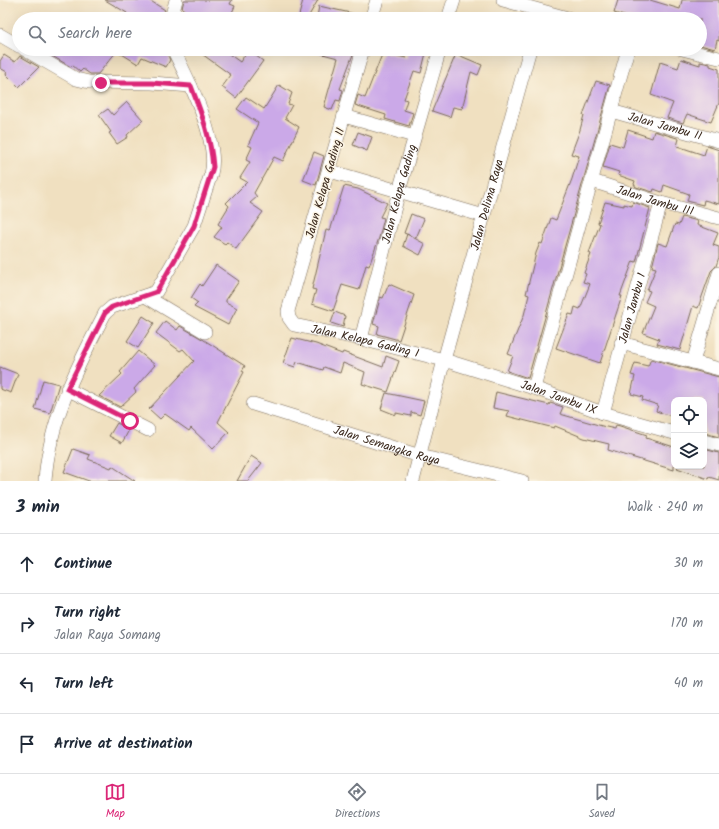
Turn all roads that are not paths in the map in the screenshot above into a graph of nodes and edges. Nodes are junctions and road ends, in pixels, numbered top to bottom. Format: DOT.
graph roads {
  1 [pos="176,0"];
  2 [pos="377,0"];
  3 [pos="454,0"];
  4 [pos="503,0"];
  5 [pos="541,10"];
  6 [pos="173,12"];
  7 [pos="373,12"];
  8 [pos="450,12"];
  9 [pos="0,35"];
  10 [pos="12,42"];
  11 [pos="707,55"];
  12 [pos="36,56"];
  13 [pos="176,56"];
  14 [pos="361,56"];
  15 [pos="438,56"];
  16 [pos="528,56"];
  17 [pos="626,56"];
  18 [pos="719,58"];
  19 [pos="191,86"];
  20 [pos="611,111"];
  21 [pos="344,116"];
  22 [pos="414,136"];
  23 [pos="719,141"];
  24 [pos="330,171"];
  25 [pos="592,182"];
  26 [pos="399,191"];
  27 [pos="661,203"];
  28 [pos="484,216"];
  29 [pos="719,218"];
  30 [pos="719,273"];
  31 [pos="145,296"];
  32 [pos="289,318"];
  33 [pos="205,332"];
  34 [pos="361,339"];
  35 [pos="621,343"];
  36 [pos="444,360"];
  37 [pos="693,362"];
  38 [pos="719,369"];
  39 [pos="534,388"];
  40 [pos="67,389"];
  41 [pos="253,404"];
  42 [pos="602,413"];
  43 [pos="148,430"];
  44 [pos="671,432"];
  45 [pos="707,442"];
  46 [pos="719,445"];
  47 [pos="420,456"];
  48 [pos="45,481"];
  49 [pos="413,481"];
  50 [pos="522,481"];
  1 -- 6 [label="street"];
  2 -- 7 [label="street"];
  3 -- 8 [label="street"];
  4 -- 5 [label="street"];
  9 -- 10 [label="street"];
  11 -- 18 [label="street"];
  12 -- 19 [label="street"];
  13 -- 19 [label="street"];
  14 -- 21 [label="street, Jalan Kelapa Gading II"];
  15 -- 22 [label="street, Jalan Kelapa Gading"];
  16 -- 28 [label="street, Jalan Delima Raya"];
  17 -- 20 [label="street"];
  19 -- 31 [label="street"];
  20 -- 23 [label="street, Jalan Jambu II"];
  20 -- 25 [label="street"];
  21 -- 22 [label="street"];
  21 -- 24 [label="street, Jalan Kelapa Gading II"];
  22 -- 26 [label="street, Jalan Kelapa Gading"];
  24 -- 26 [label="street"];
  24 -- 32 [label="street, Jalan Kelapa Gading II"];
  25 -- 27 [label="street, Jalan Jambu III"];
  25 -- 39 [label="street"];
  26 -- 28 [label="street"];
  26 -- 34 [label="street, Jalan Kelapa Gading"];
  27 -- 29 [label="street, Jalan Jambu III"];
  27 -- 35 [label="street, Jalan Jambu I"];
  28 -- 36 [label="street, Jalan Delima Raya"];
  30 -- 37 [label="street"];
  31 -- 33 [label="street"];
  31 -- 40 [label="street"];
  32 -- 34 [label="street, Jalan Kelapa Gading I"];
  34 -- 36 [label="street, Jalan Kelapa Gading I"];
  35 -- 37 [label="street"];
  35 -- 42 [label="street, Jalan Jambu I"];
  36 -- 39 [label="street, Jalan Jambu IX"];
  36 -- 47 [label="street, Jalan Delima Raya"];
  37 -- 38 [label="street"];
  39 -- 42 [label="street, Jalan Jambu IX"];
  40 -- 43 [label="street"];
  40 -- 48 [label="street"];
  41 -- 47 [label="street, Jalan Semangka Raya"];
  42 -- 44 [label="street, Jalan Jambu IX"];
  45 -- 46 [label="street"];
  47 -- 49 [label="street, Jalan Delima Raya"];
  47 -- 50 [label="street, Jalan Semangka Raya"];
}
